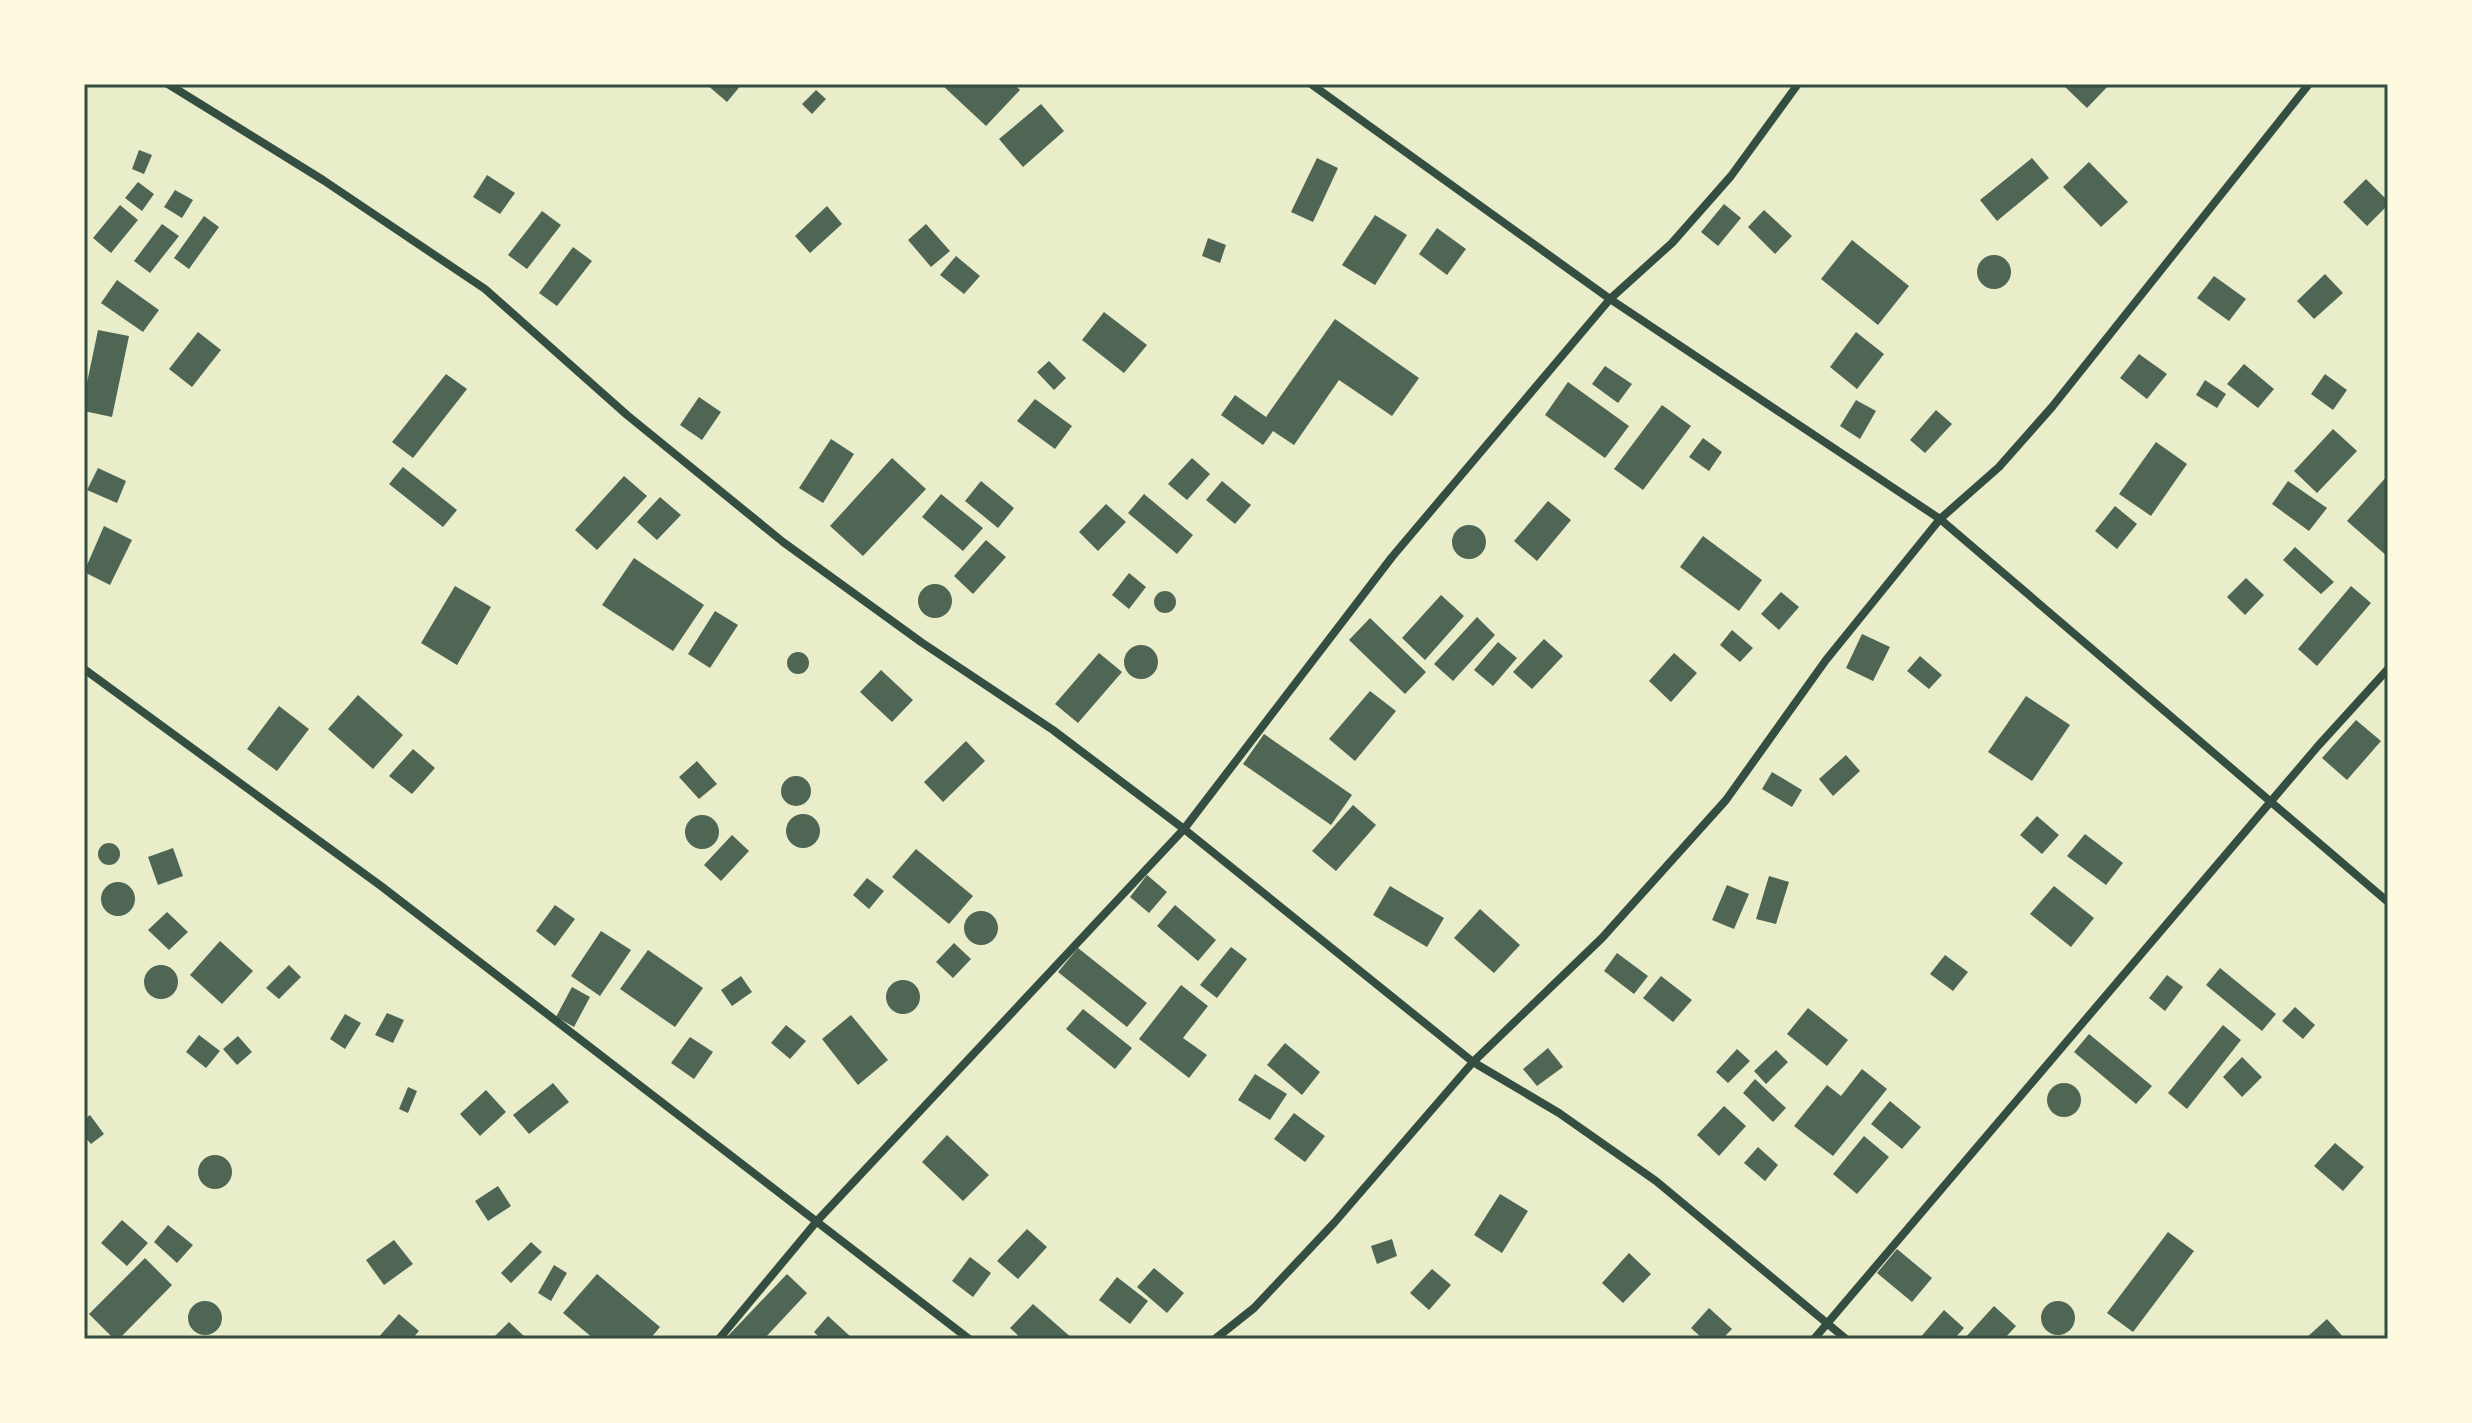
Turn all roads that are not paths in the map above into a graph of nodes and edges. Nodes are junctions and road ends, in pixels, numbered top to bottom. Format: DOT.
graph roads {
  1 [pos="168,84"];
  2 [pos="1311,84"];
  3 [pos="1798,84"];
  4 [pos="2309,84"];
  5 [pos="1610,299"];
  6 [pos="1940,519"];
  7 [pos="84,669"];
  8 [pos="2388,669"];
  9 [pos="2270,803"];
  10 [pos="1184,829"];
  11 [pos="2388,902"];
  12 [pos="1473,1062"];
  13 [pos="817,1221"];
  14 [pos="1827,1324"];
  15 [pos="719,1339"];
  16 [pos="969,1339"];
  17 [pos="1215,1339"];
  18 [pos="1814,1339"];
  19 [pos="1846,1339"];
  1 -- 10 [label="street"];
  2 -- 5 [label="street"];
  3 -- 5 [label="street"];
  4 -- 6 [label="street"];
  5 -- 6 [label="street"];
  5 -- 10 [label="street"];
  6 -- 9 [label="street"];
  6 -- 12 [label="street"];
  7 -- 13 [label="street"];
  8 -- 9 [label="street"];
  9 -- 11 [label="street"];
  9 -- 14 [label="street"];
  10 -- 12 [label="street"];
  10 -- 13 [label="street"];
  12 -- 14 [label="street"];
  12 -- 17 [label="street"];
  13 -- 15 [label="street"];
  13 -- 16 [label="street"];
  14 -- 18 [label="street"];
  14 -- 19 [label="street"];
}
